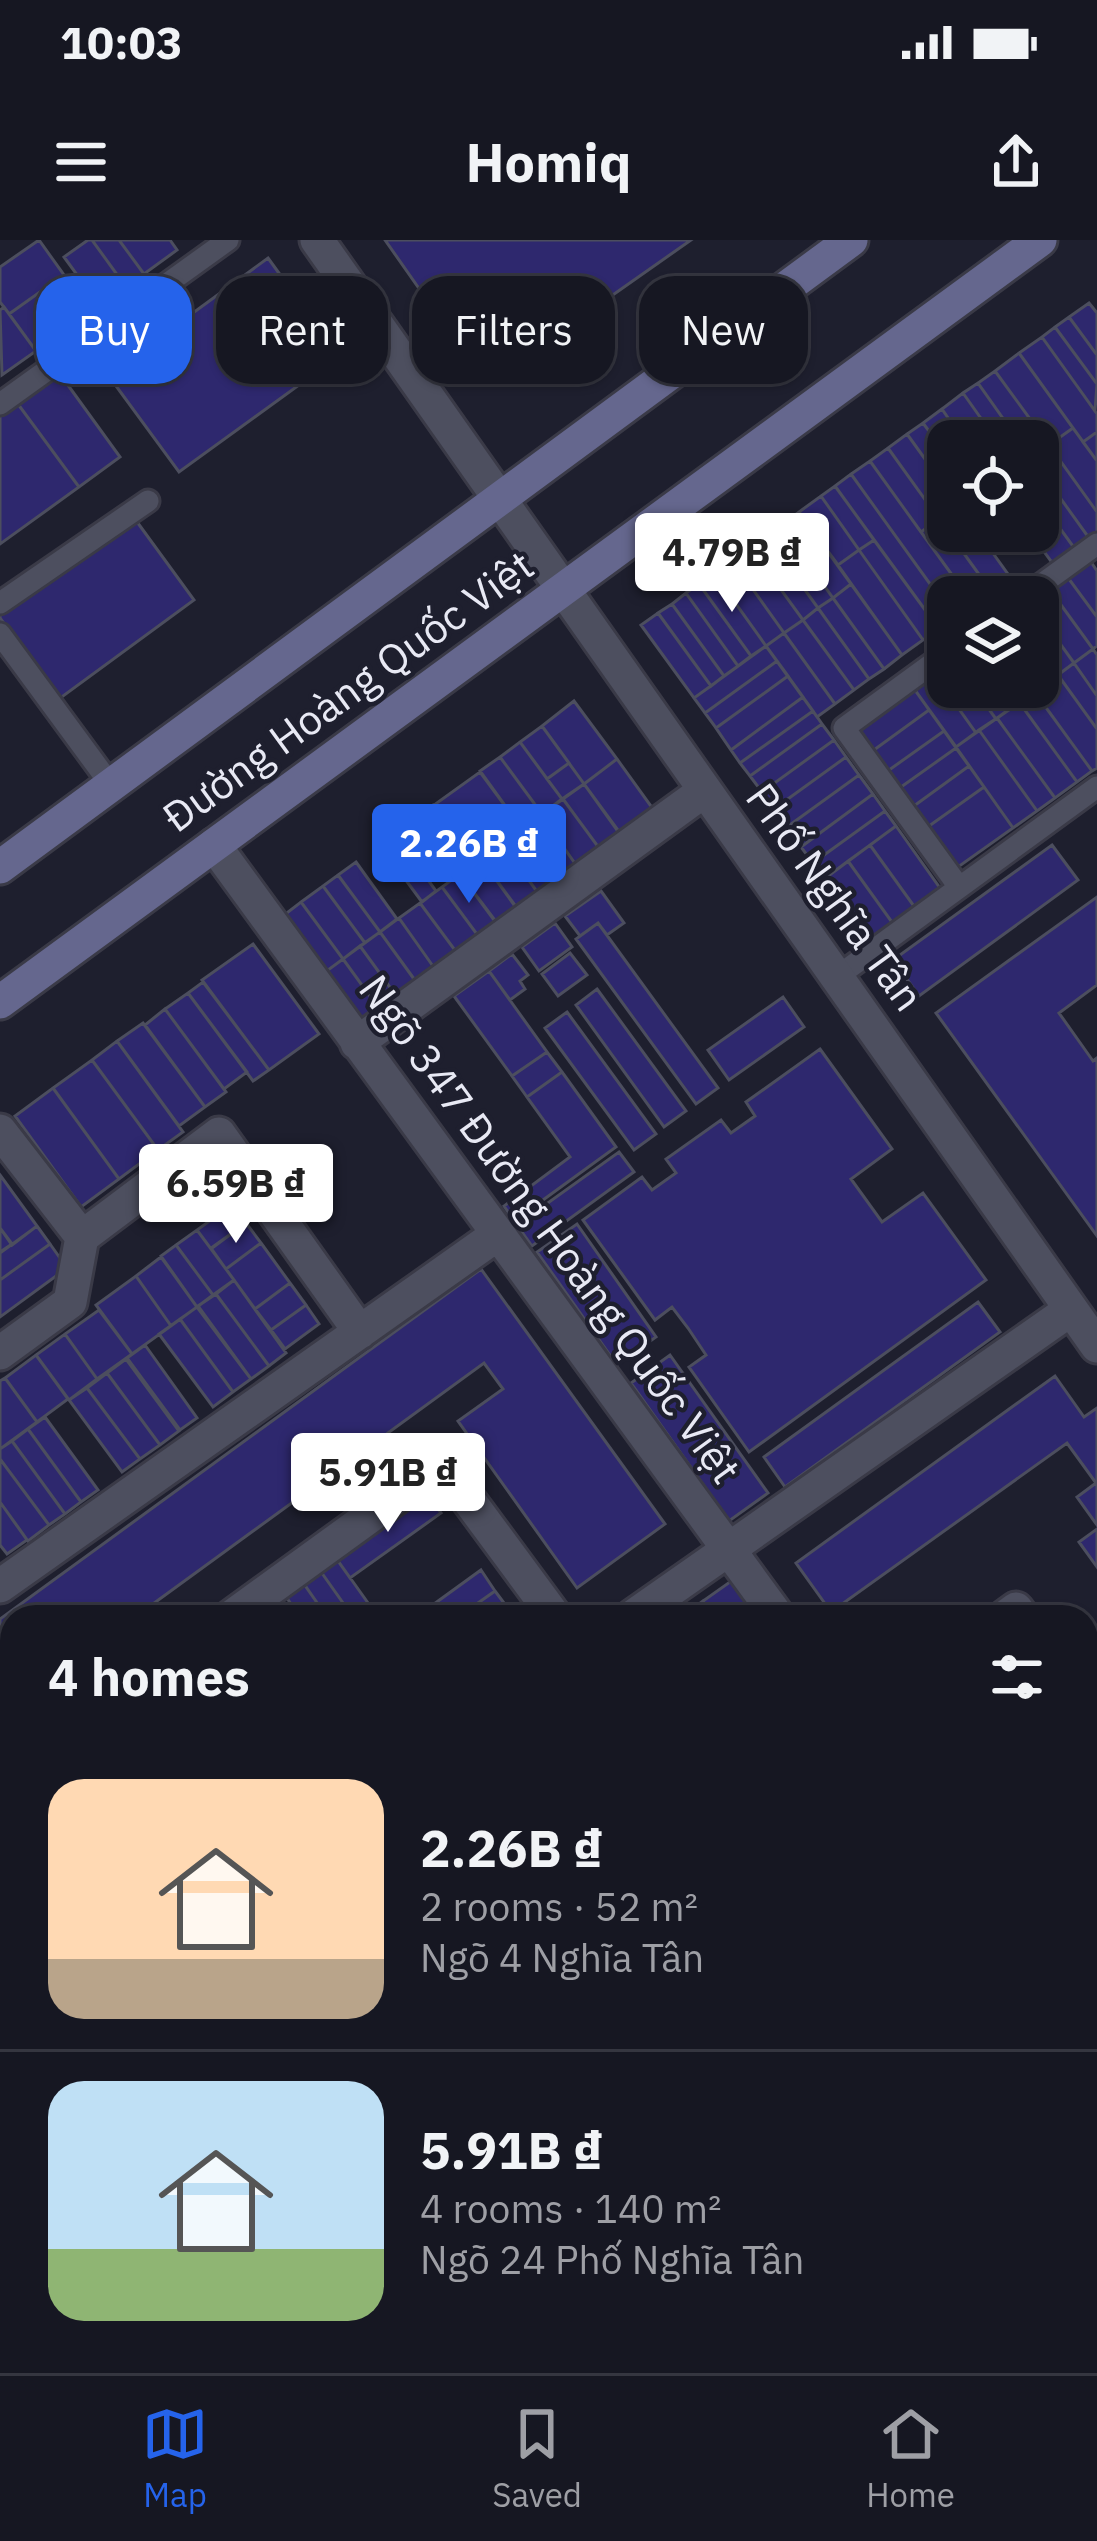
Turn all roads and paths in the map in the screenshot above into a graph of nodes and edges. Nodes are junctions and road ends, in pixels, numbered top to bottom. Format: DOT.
graph roads {
  1 [pos="228,240"];
  2 [pos="316,240"];
  3 [pos="850,240"];
  4 [pos="1040,240"];
  5 [pos="0,404"];
  6 [pos="500,500"];
  7 [pos="148,501"];
  8 [pos="1097,544"];
  9 [pos="1053,576"];
  10 [pos="563,589"];
  11 [pos="0,603"];
  12 [pos="0,634"];
  13 [pos="927,667"];
  14 [pos="111,785"];
  15 [pos="1097,787"];
  16 [pos="704,791"];
  17 [pos="214,845"];
  18 [pos="0,866"];
  19 [pos="959,887"];
  20 [pos="838,976"];
  21 [pos="0,1002"];
  22 [pos="357,1043"];
  23 [pos="0,1131"];
  24 [pos="498,1234"];
  25 [pos="82,1238"];
  26 [pos="1070,1310"];
  27 [pos="360,1332"];
  28 [pos="1097,1346"];
  29 [pos="0,1353"];
  30 [pos="729,1550"];
  31 [pos="0,1586"];
  32 [pos="248,1605"];
  33 [pos="546,1605"];
  34 [pos="649,1605"];
  35 [pos="769,1605"];
  1 -- 5 [label="lane"];
  2 -- 6 [label="street, Phố Nghĩa Tân"];
  3 -- 6 [label="main road, Đường Hoàng Quốc Việt"];
  4 -- 10 [label="main road, Đường Hoàng Quốc Việt"];
  6 -- 10 [label="street, Phố Nghĩa Tân"];
  6 -- 14 [label="main road, Đường Hoàng Quốc Việt"];
  7 -- 11 [label="lane"];
  8 -- 9 [label="lane"];
  10 -- 16 [label="street, Phố Nghĩa Tân"];
  10 -- 17 [label="main road, Đường Hoàng Quốc Việt"];
  12 -- 14 [label="lane"];
  13 -- 19 [label="lane"];
  14 -- 18 [label="main road, Đường Hoàng Quốc Việt"];
  15 -- 19 [label="lane"];
  16 -- 20 [label="street, Phố Nghĩa Tân"];
  16 -- 22 [label="street"];
  17 -- 21 [label="main road, Đường Hoàng Quốc Việt"];
  17 -- 22 [label="street, Ngõ 347 Đường Hoàng Quốc Việt"];
  19 -- 20 [label="lane"];
  20 -- 26 [label="street, Phố Nghĩa Tân"];
  22 -- 24 [label="street, Ngõ 347 Đường Hoàng Quốc Việt"];
  23 -- 25 [label="street"];
  24 -- 27 [label="street"];
  24 -- 30 [label="street, Ngõ 347 Đường Hoàng Quốc Việt"];
  25 -- 27 [label="street"];
  25 -- 29 [label="street"];
  26 -- 28 [label="street, Phố Nghĩa Tân"];
  26 -- 30 [label="street"];
  27 -- 31 [label="street"];
  30 -- 34 [label="street"];
  30 -- 35 [label="street, Ngõ 347 Đường Hoàng Quốc Việt"];
  32 -- 33 [label="street"];
}
